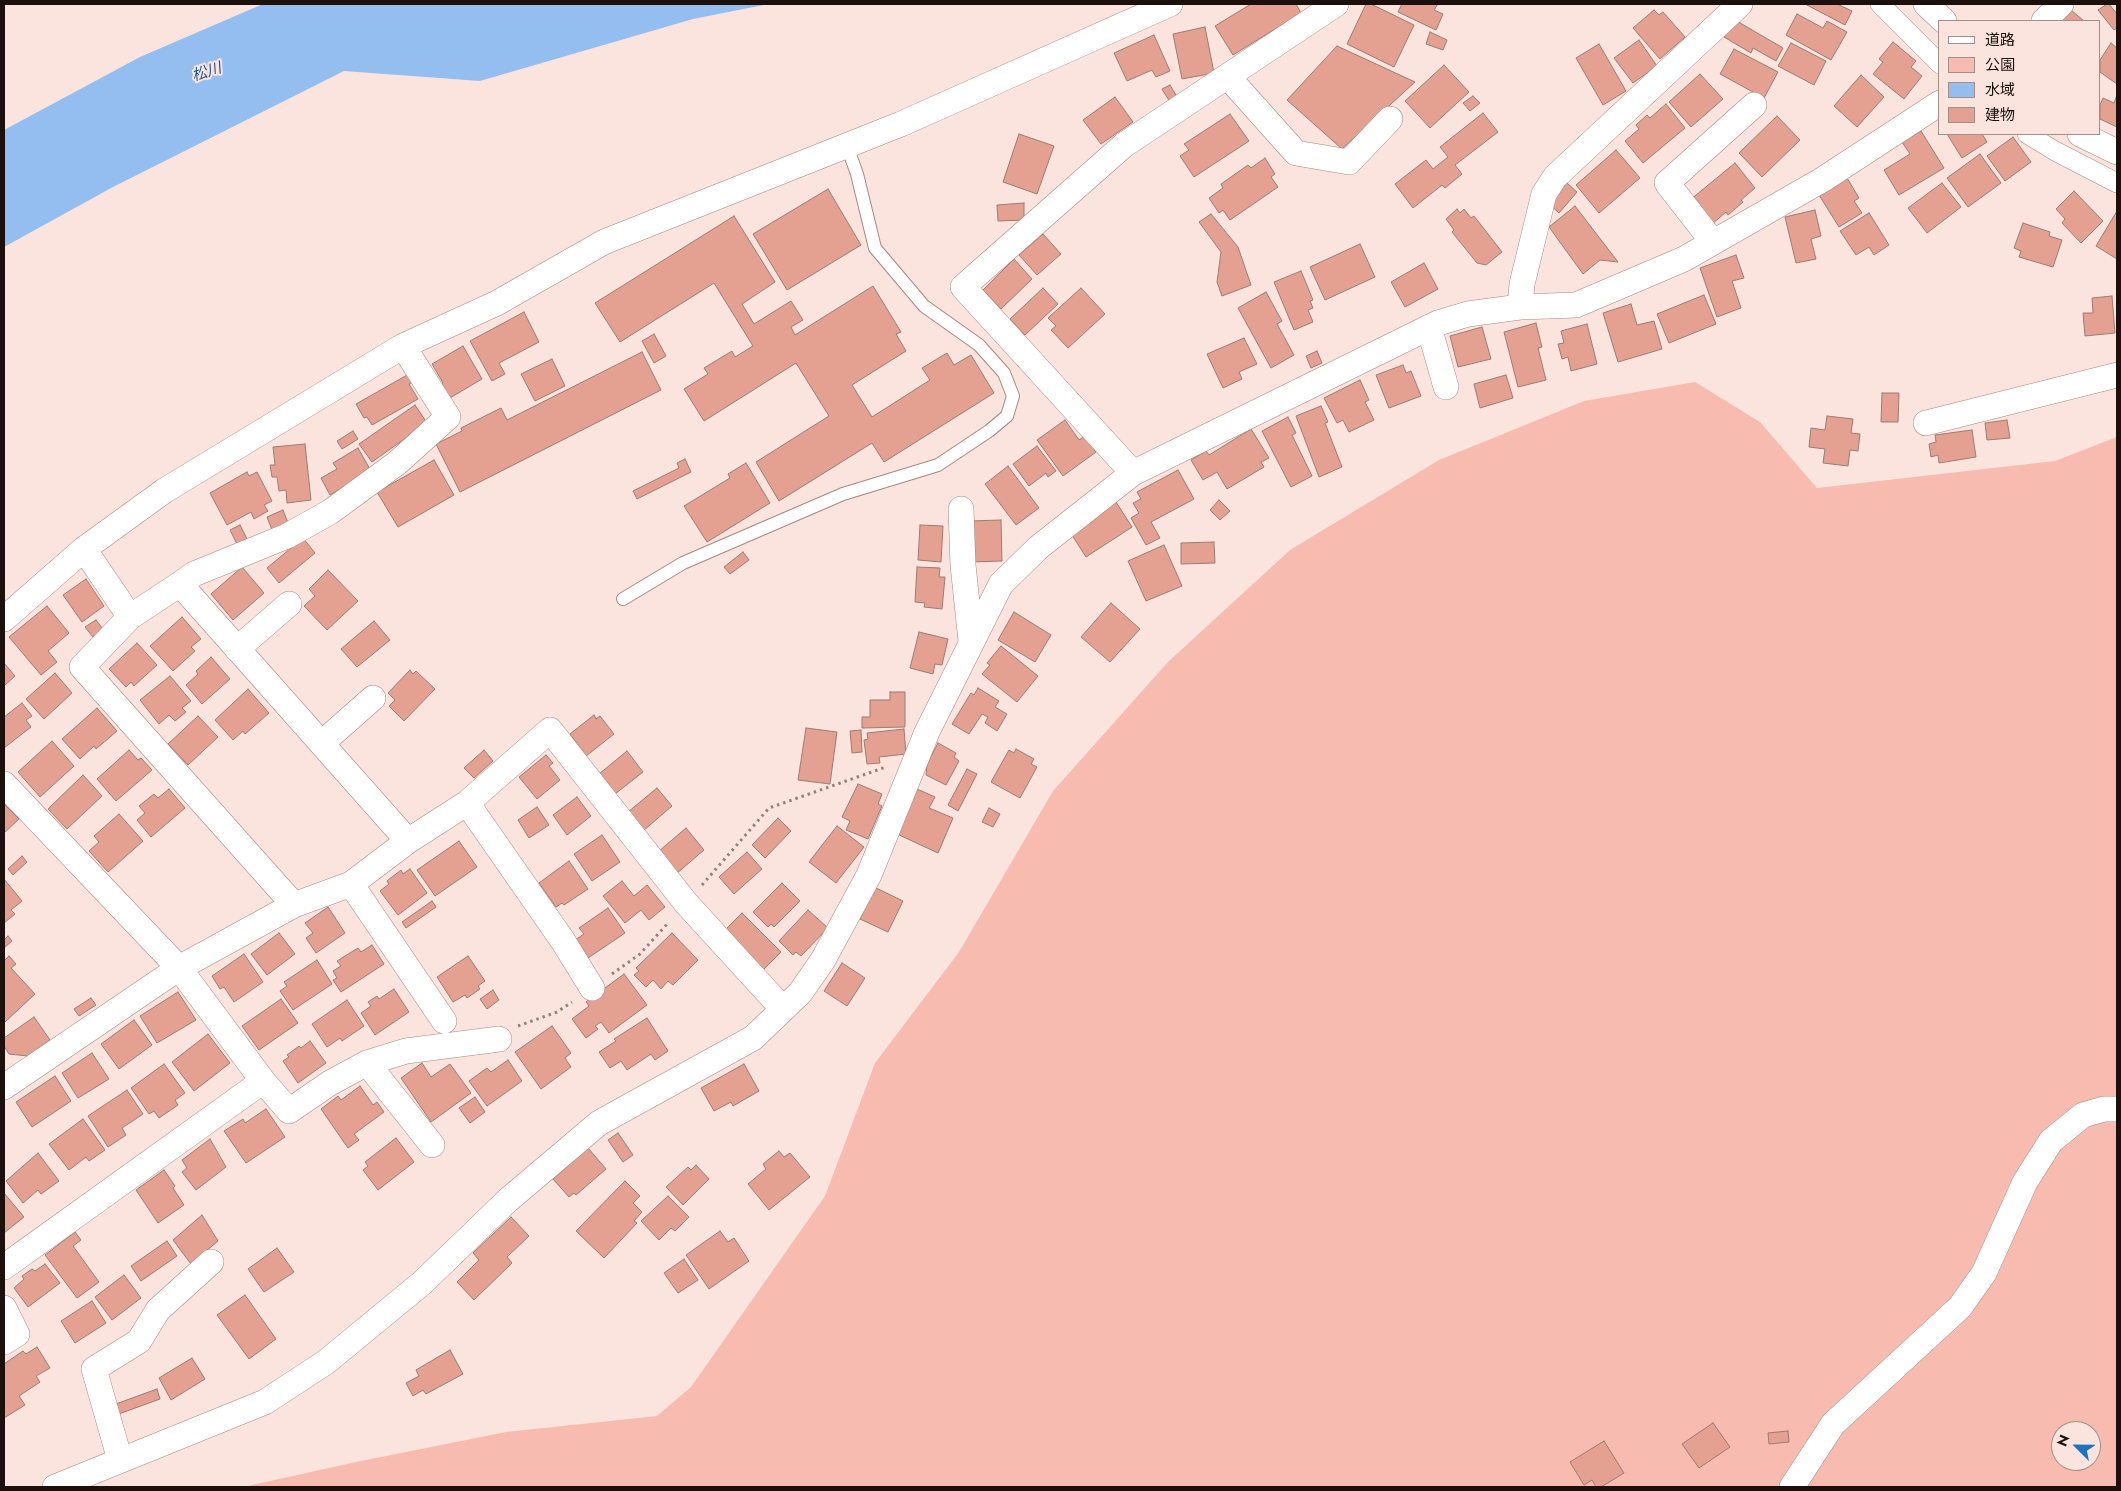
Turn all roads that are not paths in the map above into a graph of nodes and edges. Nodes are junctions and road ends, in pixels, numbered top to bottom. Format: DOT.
graph roads {
  1 [pos="1170,4"];
  2 [pos="1336,4"];
  3 [pos="1740,4"];
  4 [pos="1880,4"];
  5 [pos="1926,4"];
  6 [pos="2060,4"];
  7 [pos="1943,20"];
  8 [pos="2045,20"];
  9 [pos="1938,62"];
  10 [pos="1228,77"];
  11 [pos="1938,104"];
  12 [pos="1754,105"];
  13 [pos="1390,119"];
  14 [pos="2029,135"];
  15 [pos="2082,135"];
  16 [pos="847,146"];
  17 [pos="2117,152"];
  18 [pos="2117,183"];
  19 [pos="1713,242"];
  20 [pos="1520,307"];
  21 [pos="1429,327"];
  22 [pos="403,346"];
  23 [pos="2117,375"];
  24 [pos="1446,388"];
  25 [pos="1926,422"];
  26 [pos="1133,473"];
  27 [pos="961,509"];
  28 [pos="84,548"];
  29 [pos="180,584"];
  30 [pos="624,599"];
  31 [pos="289,604"];
  32 [pos="130,617"];
  33 [pos="4,619"];
  34 [pos="971,641"];
  35 [pos="237,649"];
  36 [pos="373,698"];
  37 [pos="322,743"];
  38 [pos="4,784"];
  39 [pos="467,804"];
  40 [pos="408,841"];
  41 [pos="351,884"];
  42 [pos="294,905"];
  43 [pos="179,968"];
  44 [pos="592,988"];
  45 [pos="783,1009"];
  46 [pos="444,1021"];
  47 [pos="499,1038"];
  48 [pos="367,1063"];
  49 [pos="7,1079"];
  50 [pos="263,1081"];
  51 [pos="2117,1109"];
  52 [pos="432,1145"];
  53 [pos="211,1262"];
  54 [pos="4,1267"];
  55 [pos="4,1308"];
  56 [pos="4,1342"];
  57 [pos="120,1460"];
  58 [pos="55,1487"];
  59 [pos="1792,1487"];
  1 -- 16 [label="street"];
  2 -- 10 [label="street"];
  3 -- 20 [label="street"];
  4 -- 9 [label="street"];
  5 -- 7 [label="street"];
  6 -- 8 [label="street"];
  10 -- 13 [label="street"];
  10 -- 26 [label="street"];
  11 -- 19 [label="street"];
  12 -- 19 [label="street"];
  14 -- 18 [label="street"];
  15 -- 17 [label="street"];
  16 -- 22 [label="street"];
  16 -- 30 [label="lane"];
  19 -- 20 [label="street"];
  20 -- 21 [label="street"];
  21 -- 24 [label="street"];
  21 -- 26 [label="street"];
  22 -- 28 [label="street"];
  22 -- 29 [label="street"];
  23 -- 25 [label="street"];
  26 -- 34 [label="street"];
  27 -- 34 [label="street"];
  28 -- 32 [label="street"];
  28 -- 33 [label="street"];
  29 -- 32 [label="street"];
  29 -- 35 [label="street"];
  31 -- 35 [label="street"];
  32 -- 42 [label="street"];
  34 -- 45 [label="street"];
  35 -- 37 [label="street"];
  36 -- 37 [label="street"];
  37 -- 40 [label="street"];
  38 -- 43 [label="street"];
  39 -- 40 [label="street"];
  39 -- 44 [label="street"];
  39 -- 45 [label="street"];
  40 -- 41 [label="street"];
  41 -- 42 [label="street"];
  41 -- 46 [label="street"];
  42 -- 43 [label="street"];
  43 -- 49 [label="street"];
  43 -- 50 [label="street"];
  45 -- 57 [label="street"];
  47 -- 48 [label="street"];
  48 -- 50 [label="street"];
  48 -- 52 [label="street"];
  50 -- 54 [label="street"];
  51 -- 59 [label="street"];
  53 -- 57 [label="street"];
  55 -- 56 [label="street"];
  57 -- 58 [label="street"];
}
